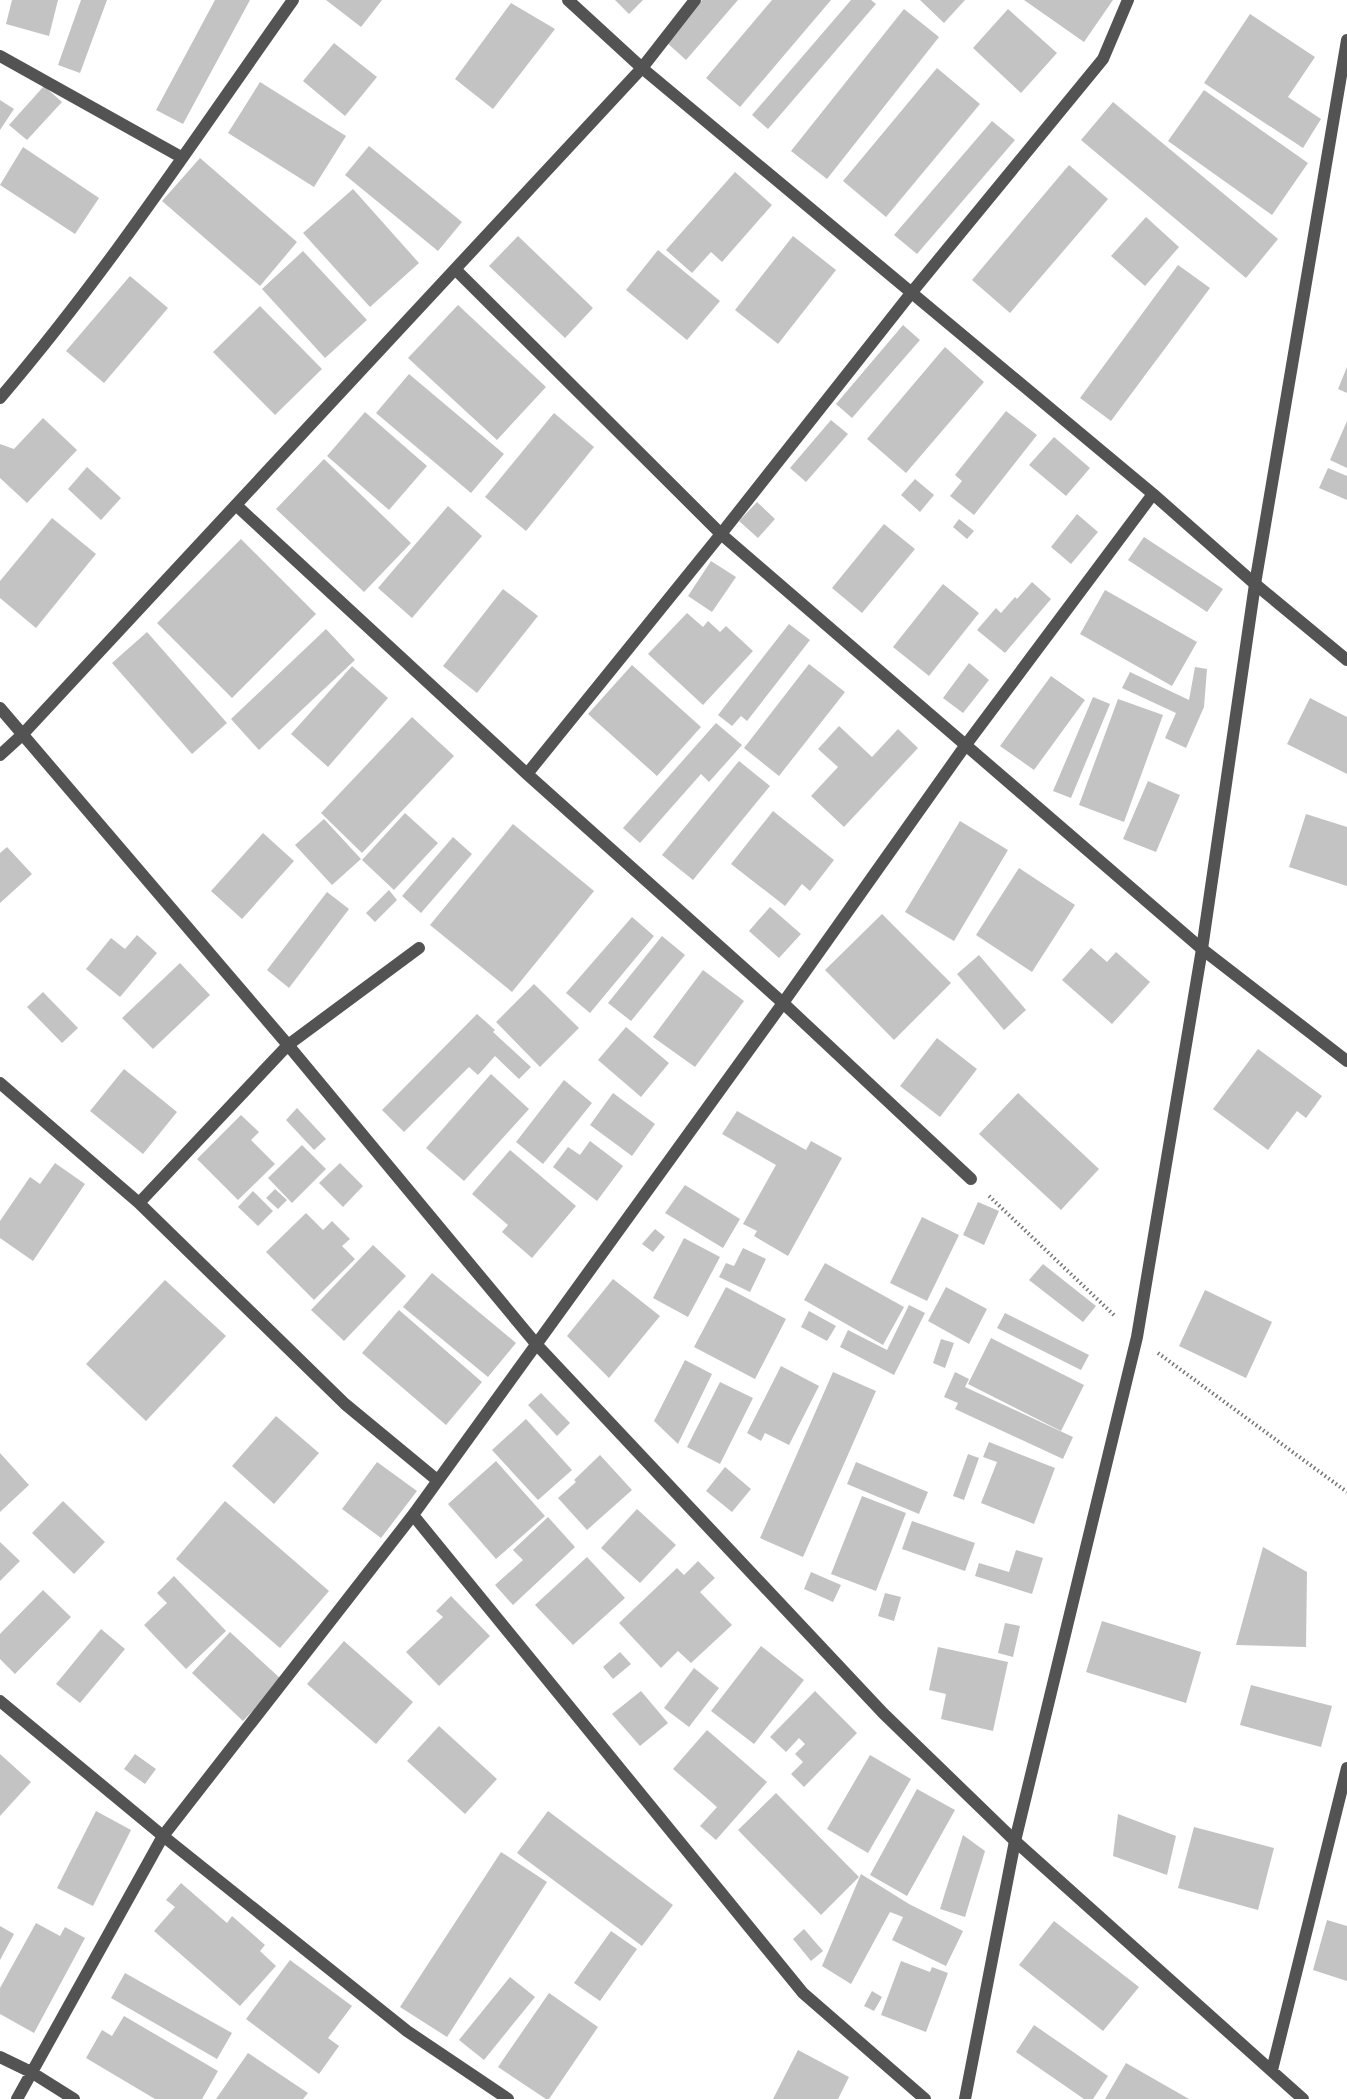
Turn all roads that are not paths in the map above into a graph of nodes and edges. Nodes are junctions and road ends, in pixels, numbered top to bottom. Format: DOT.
graph roads {
  1 [pos="293,0"];
  2 [pos="568,0"];
  3 [pos="695,0"];
  4 [pos="1128,0"];
  5 [pos="1347,40"];
  6 [pos="0,56"];
  7 [pos="642,68"];
  8 [pos="181,158"];
  9 [pos="456,270"];
  10 [pos="912,292"];
  11 [pos="0,398"];
  12 [pos="1153,494"];
  13 [pos="237,506"];
  14 [pos="721,534"];
  15 [pos="1255,584"];
  16 [pos="1347,660"];
  17 [pos="0,708"];
  18 [pos="22,735"];
  19 [pos="965,746"];
  20 [pos="0,755"];
  21 [pos="527,774"];
  22 [pos="419,948"];
  23 [pos="1202,949"];
  24 [pos="783,1003"];
  25 [pos="288,1045"];
  26 [pos="1347,1061"];
  27 [pos="0,1083"];
  28 [pos="971,1179"];
  29 [pos="140,1203"];
  30 [pos="537,1345"];
  31 [pos="437,1480"];
  32 [pos="412,1515"];
  33 [pos="0,1701"];
  34 [pos="1347,1768"];
  35 [pos="163,1836"];
  36 [pos="1015,1841"];
  37 [pos="0,2056"];
  38 [pos="1272,2070"];
  39 [pos="31,2072"];
  40 [pos="17,2099"];
  41 [pos="74,2099"];
  42 [pos="507,2099"];
  43 [pos="925,2099"];
  44 [pos="965,2099"];
  45 [pos="1303,2099"];
  1 -- 8 [label="street"];
  2 -- 7 [label="street"];
  3 -- 7 [label="street"];
  4 -- 10 [label="street"];
  5 -- 15 [label="street"];
  6 -- 8 [label="street"];
  7 -- 9 [label="street"];
  7 -- 10 [label="street"];
  8 -- 11 [label="street"];
  9 -- 13 [label="street"];
  9 -- 14 [label="street"];
  10 -- 12 [label="street"];
  10 -- 14 [label="street"];
  12 -- 15 [label="street"];
  12 -- 19 [label="street"];
  13 -- 18 [label="street"];
  13 -- 21 [label="street"];
  14 -- 19 [label="street"];
  14 -- 21 [label="street"];
  15 -- 16 [label="street"];
  15 -- 23 [label="street"];
  17 -- 18 [label="street"];
  18 -- 20 [label="street"];
  18 -- 25 [label="street"];
  19 -- 23 [label="street"];
  19 -- 24 [label="street"];
  21 -- 24 [label="street"];
  22 -- 25 [label="street"];
  23 -- 26 [label="street"];
  23 -- 36 [label="street"];
  24 -- 28 [label="street"];
  24 -- 30 [label="street"];
  25 -- 29 [label="street"];
  25 -- 30 [label="street"];
  27 -- 29 [label="street"];
  29 -- 31 [label="street"];
  30 -- 31 [label="street"];
  30 -- 36 [label="street"];
  31 -- 32 [label="street"];
  32 -- 35 [label="street"];
  32 -- 43 [label="street"];
  33 -- 35 [label="street"];
  34 -- 38 [label="street"];
  35 -- 39 [label="street"];
  35 -- 42 [label="street"];
  36 -- 38 [label="street"];
  36 -- 44 [label="street"];
  37 -- 39 [label="street"];
  38 -- 45 [label="street"];
  39 -- 40 [label="street"];
  39 -- 41 [label="street"];
}
